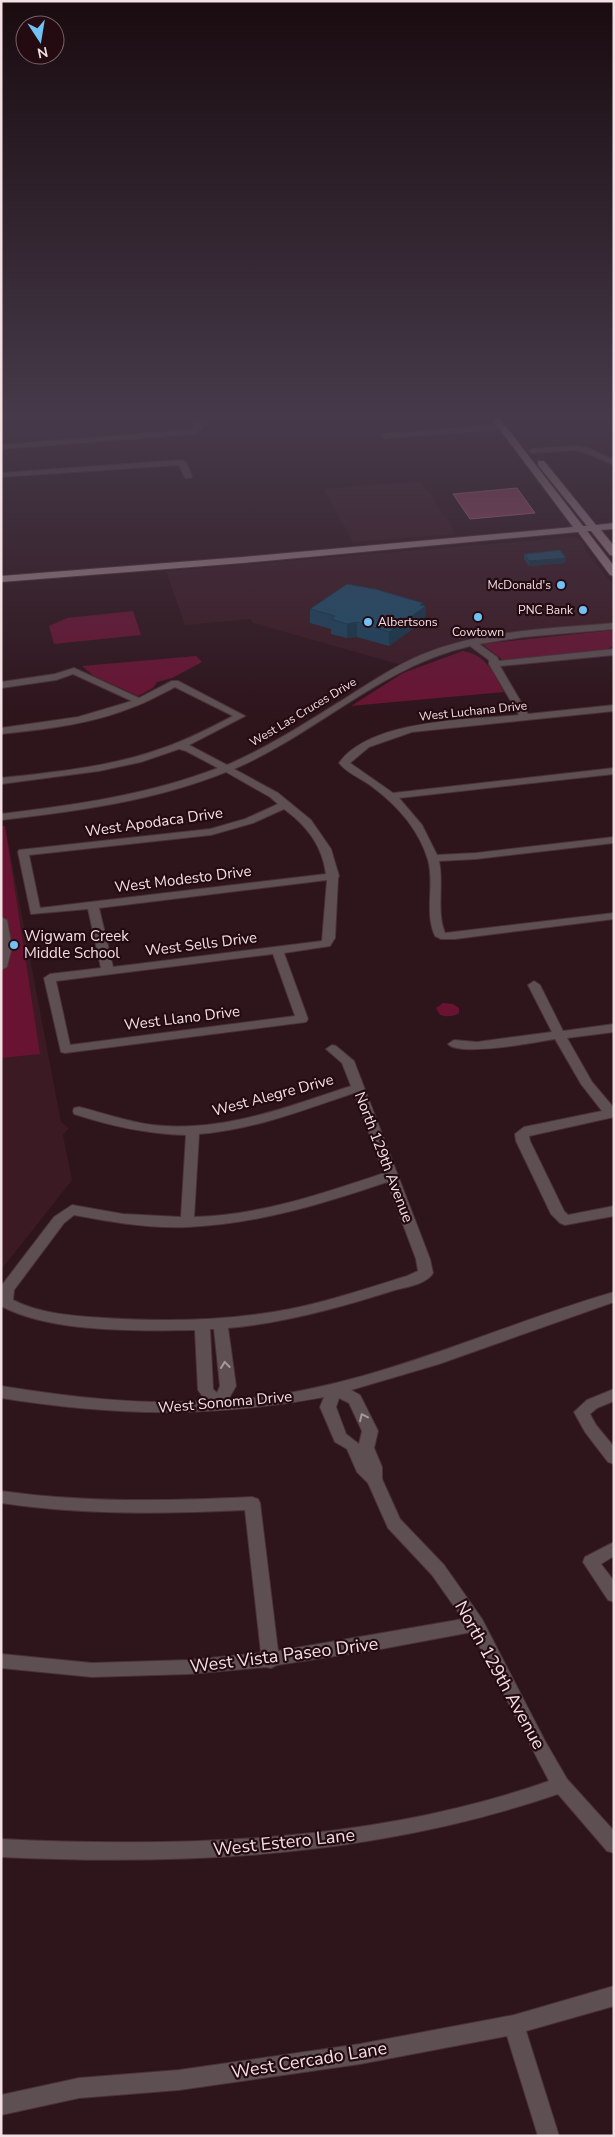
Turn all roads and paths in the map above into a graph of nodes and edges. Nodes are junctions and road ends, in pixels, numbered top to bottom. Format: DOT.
graph roads {
  1 [pos="572,519"];
  2 [pos="586,519"];
  3 [pos="614,526"];
  4 [pos="593,528"];
  5 [pos="579,529"];
  6 [pos="614,553"];
  7 [pos="614,573"];
  8 [pos="1,579"];
  9 [pos="614,626"];
  10 [pos="473,645"];
  11 [pos="614,652"];
  12 [pos="490,659"];
  13 [pos="1,685"];
  14 [pos="139,701"];
  15 [pos="614,708"];
  16 [pos="526,718"];
  17 [pos="1,731"];
  18 [pos="178,746"];
  19 [pos="221,771"];
  20 [pos="614,771"];
  21 [pos="1,781"];
  22 [pos="390,796"];
  23 [pos="284,805"];
  24 [pos="1,817"];
  25 [pos="614,840"];
  26 [pos="432,858"];
  27 [pos="334,876"];
  28 [pos="93,905"];
  29 [pos="35,912"];
  30 [pos="614,916"];
  31 [pos="1,920"];
  32 [pos="277,950"];
  33 [pos="1,967"];
  34 [pos="108,971"];
  35 [pos="534,985"];
  36 [pos="614,1028"];
  37 [pos="560,1035"];
  38 [pos="454,1044"];
  39 [pos="66,1049"];
  40 [pos="332,1049"];
  41 [pos="357,1088"];
  42 [pos="79,1111"];
  43 [pos="613,1113"];
  44 [pos="193,1131"];
  45 [pos="390,1176"];
  46 [pos="614,1210"];
  47 [pos="187,1223"];
  48 [pos="614,1297"];
  49 [pos="220,1322"];
  50 [pos="202,1324"];
  51 [pos="335,1389"];
  52 [pos="1,1392"];
  53 [pos="614,1395"];
  54 [pos="218,1405"];
  55 [pos="614,1458"];
  56 [pos="374,1480"];
  57 [pos="1,1497"];
  58 [pos="614,1548"];
  59 [pos="614,1595"];
  60 [pos="476,1624"];
  61 [pos="1,1661"];
  62 [pos="271,1661"];
  63 [pos="561,1785"];
  64 [pos="614,1845"];
  65 [pos="1,1848"];
  66 [pos="614,1996"];
  67 [pos="514,2025"];
  68 [pos="1,2105"];
  69 [pos="549,2136"];
  1 -- 5 [label="main road"];
  2 -- 4 [label="main road"];
  3 -- 4 [label="main road"];
  4 -- 5 [label="main road"];
  4 -- 6 [label="main road"];
  5 -- 7 [label="main road"];
  5 -- 8 [label="main road"];
  9 -- 10 [label="street, West Las Cruces Drive"];
  10 -- 12 [label="street"];
  10 -- 19 [label="street, West Las Cruces Drive"];
  11 -- 12 [label="street"];
  12 -- 16 [label="street"];
  13 -- 14 [label="street"];
  14 -- 17 [label="street"];
  14 -- 18 [label="street"];
  15 -- 16 [label="street, West Luchana Drive"];
  16 -- 22 [label="street, West Luchana Drive"];
  18 -- 19 [label="street"];
  18 -- 21 [label="street"];
  19 -- 23 [label="street"];
  19 -- 24 [label="street, West Las Cruces Drive"];
  20 -- 22 [label="street"];
  22 -- 26 [label="street"];
  23 -- 27 [label="street"];
  23 -- 29 [label="street, West Apodaca Drive"];
  25 -- 26 [label="street"];
  26 -- 30 [label="street"];
  27 -- 28 [label="street, West Modesto Drive"];
  27 -- 32 [label="street, West Sells Drive"];
  28 -- 29 [label="street, West Modesto Drive"];
  28 -- 34 [label="street"];
  31 -- 33 [label="street"];
  32 -- 34 [label="street, West Sells Drive"];
  32 -- 39 [label="street, West Llano Drive"];
  34 -- 39 [label="street, West Sells Drive"];
  35 -- 37 [label="street"];
  36 -- 37 [label="street"];
  37 -- 38 [label="street"];
  37 -- 43 [label="street"];
  40 -- 41 [label="street, North 129th Avenue"];
  41 -- 44 [label="street, West Alegre Drive"];
  41 -- 45 [label="street, North 129th Avenue"];
  42 -- 44 [label="street, West Alegre Drive"];
  43 -- 46 [label="street"];
  44 -- 47 [label="street"];
  45 -- 47 [label="street"];
  45 -- 49 [label="street, North 129th Avenue"];
  47 -- 50 [label="street"];
  48 -- 51 [label="street, West Sonoma Drive"];
  49 -- 50 [label="street"];
  54 -- 49 [label="street, one-way"];
  50 -- 54 [label="street"];
  51 -- 54 [label="street, West Sonoma Drive"];
  51 -- 56 [label="street, North 129th Avenue"];
  56 -- 51 [label="street, North 129th Avenue, one-way"];
  52 -- 54 [label="street, West Sonoma Drive"];
  53 -- 55 [label="street"];
  56 -- 60 [label="street, North 129th Avenue"];
  57 -- 62 [label="street"];
  58 -- 59 [label="street"];
  60 -- 62 [label="street, West Vista Paseo Drive"];
  60 -- 63 [label="street, North 129th Avenue"];
  61 -- 62 [label="street, West Vista Paseo Drive"];
  63 -- 64 [label="street, North 129th Avenue"];
  63 -- 65 [label="street, West Estero Lane"];
  66 -- 67 [label="street, West Cercado Lane"];
  67 -- 68 [label="street, West Cercado Lane"];
  67 -- 69 [label="street"];
}
